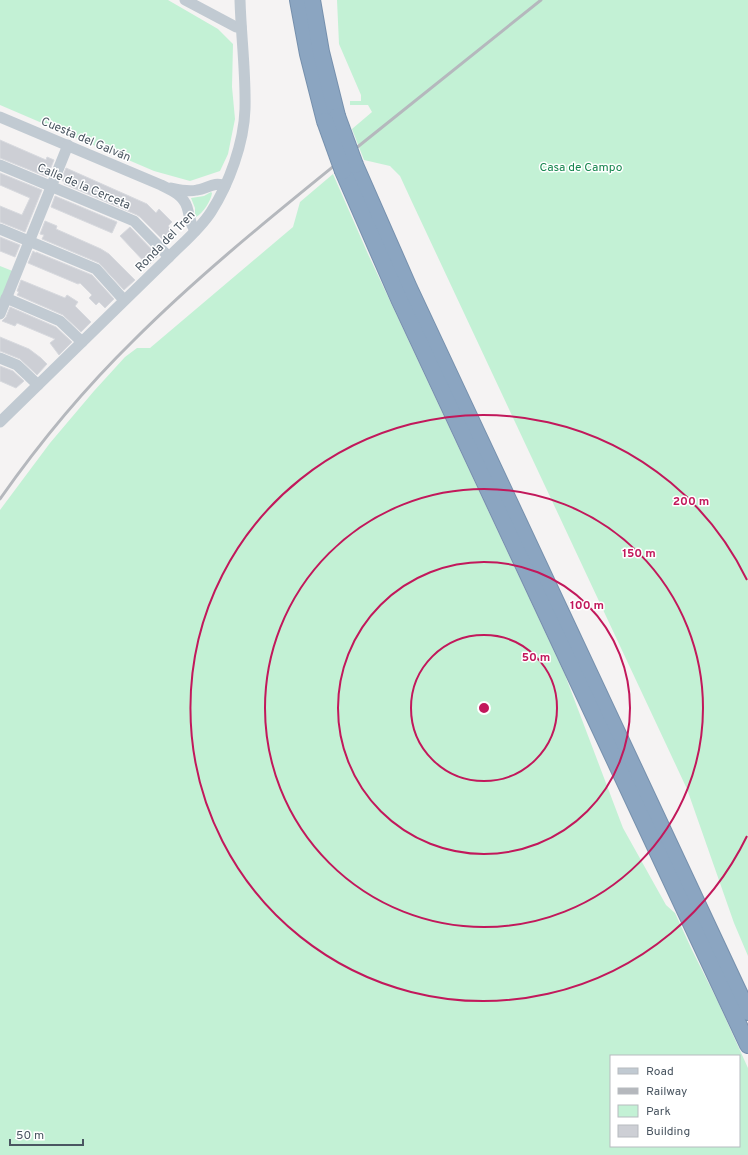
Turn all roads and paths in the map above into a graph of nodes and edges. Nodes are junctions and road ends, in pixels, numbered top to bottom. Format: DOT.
graph roads {
  1 [pos="185,0"];
  2 [pos="240,0"];
  3 [pos="298,0"];
  4 [pos="312,0"];
  5 [pos="241,27"];
  6 [pos="0,116"];
  7 [pos="331,119"];
  8 [pos="68,146"];
  9 [pos="0,165"];
  10 [pos="349,168"];
  11 [pos="161,185"];
  12 [pos="225,186"];
  13 [pos="52,187"];
  14 [pos="0,229"];
  15 [pos="195,231"];
  16 [pos="29,241"];
  17 [pos="169,256"];
  18 [pos="6,298"];
  19 [pos="124,300"];
  20 [pos="0,314"];
  21 [pos="82,342"];
  22 [pos="0,358"];
  23 [pos="38,385"];
  24 [pos="0,422"];
  25 [pos="748,1012"];
  26 [pos="748,1045"];
  1 -- 5 [label="street"];
  2 -- 5 [label="street, Ronda del Tren"];
  3 -- 7 [label="highway"];
  4 -- 7 [label="highway"];
  5 -- 12 [label="street, Ronda del Tren"];
  6 -- 8 [label="street, Cuesta del Galván"];
  7 -- 10 [label="highway, bridge"];
  8 -- 11 [label="street, Cuesta del Galván"];
  8 -- 13 [label="street"];
  9 -- 13 [label="street, Calle de la Cerceta"];
  10 -- 25 [label="highway"];
  10 -- 26 [label="highway"];
  11 -- 12 [label="street, Cuesta del Galván"];
  11 -- 15 [label="street, Cuesta del Galván"];
  12 -- 15 [label="street, Ronda del Tren"];
  13 -- 16 [label="street"];
  13 -- 17 [label="street, Calle de la Cerceta"];
  14 -- 16 [label="street"];
  15 -- 17 [label="street, Ronda del Tren"];
  16 -- 18 [label="street"];
  16 -- 19 [label="street"];
  17 -- 19 [label="street, Ronda del Tren"];
  18 -- 20 [label="street"];
  18 -- 21 [label="street"];
  19 -- 21 [label="street, Ronda del Tren"];
  21 -- 23 [label="street, Ronda del Tren"];
  22 -- 23 [label="street"];
  23 -- 24 [label="street, Ronda del Tren"];
}
